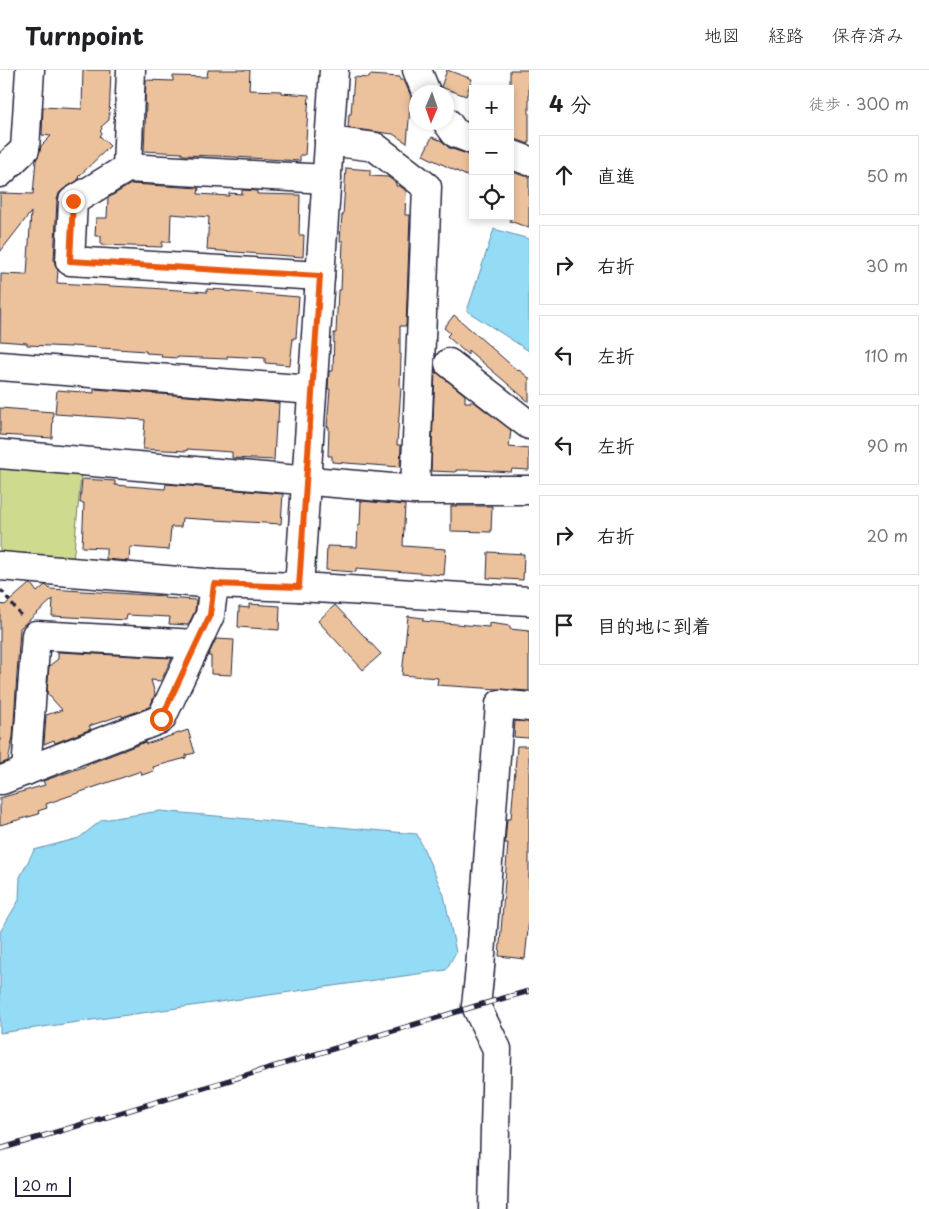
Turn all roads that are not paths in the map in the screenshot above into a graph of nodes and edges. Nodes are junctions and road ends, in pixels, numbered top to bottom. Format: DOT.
graph roads {
  1 [pos="30,70"];
  2 [pos="131,70"];
  3 [pos="334,70"];
  4 [pos="417,70"];
  5 [pos="423,85"];
  6 [pos="453,130"];
  7 [pos="469,138"];
  8 [pos="330,141"];
  9 [pos="514,155"];
  10 [pos="529,161"];
  11 [pos="126,168"];
  12 [pos="0,173"];
  13 [pos="327,179"];
  14 [pos="320,276"];
  15 [pos="449,363"];
  16 [pos="0,366"];
  17 [pos="312,390"];
  18 [pos="529,425"];
  19 [pos="0,454"];
  20 [pos="306,480"];
  21 [pos="415,490"];
  22 [pos="529,490"];
  23 [pos="0,566"];
  24 [pos="214,584"];
  25 [pos="299,587"];
  26 [pos="529,601"];
  27 [pos="196,644"];
  28 [pos="529,707"];
  29 [pos="26,771"];
  30 [pos="0,780"];
  31 [pos="493,1209"];
  1 -- 12 [label="street"];
  2 -- 11 [label="street"];
  3 -- 8 [label="street"];
  4 -- 5 [label="street"];
  6 -- 7 [label="street"];
  8 -- 13 [label="street"];
  8 -- 21 [label="street"];
  9 -- 10 [label="street"];
  11 -- 13 [label="street"];
  11 -- 14 [label="street"];
  13 -- 14 [label="street"];
  14 -- 17 [label="street"];
  15 -- 18 [label="street"];
  16 -- 17 [label="street"];
  17 -- 20 [label="street"];
  19 -- 20 [label="street"];
  20 -- 21 [label="street"];
  20 -- 25 [label="street"];
  21 -- 22 [label="street"];
  23 -- 24 [label="street"];
  24 -- 25 [label="street"];
  24 -- 27 [label="street"];
  25 -- 26 [label="street"];
  27 -- 29 [label="street"];
  27 -- 29 [label="street"];
  28 -- 31 [label="street"];
  29 -- 30 [label="street"];
}
